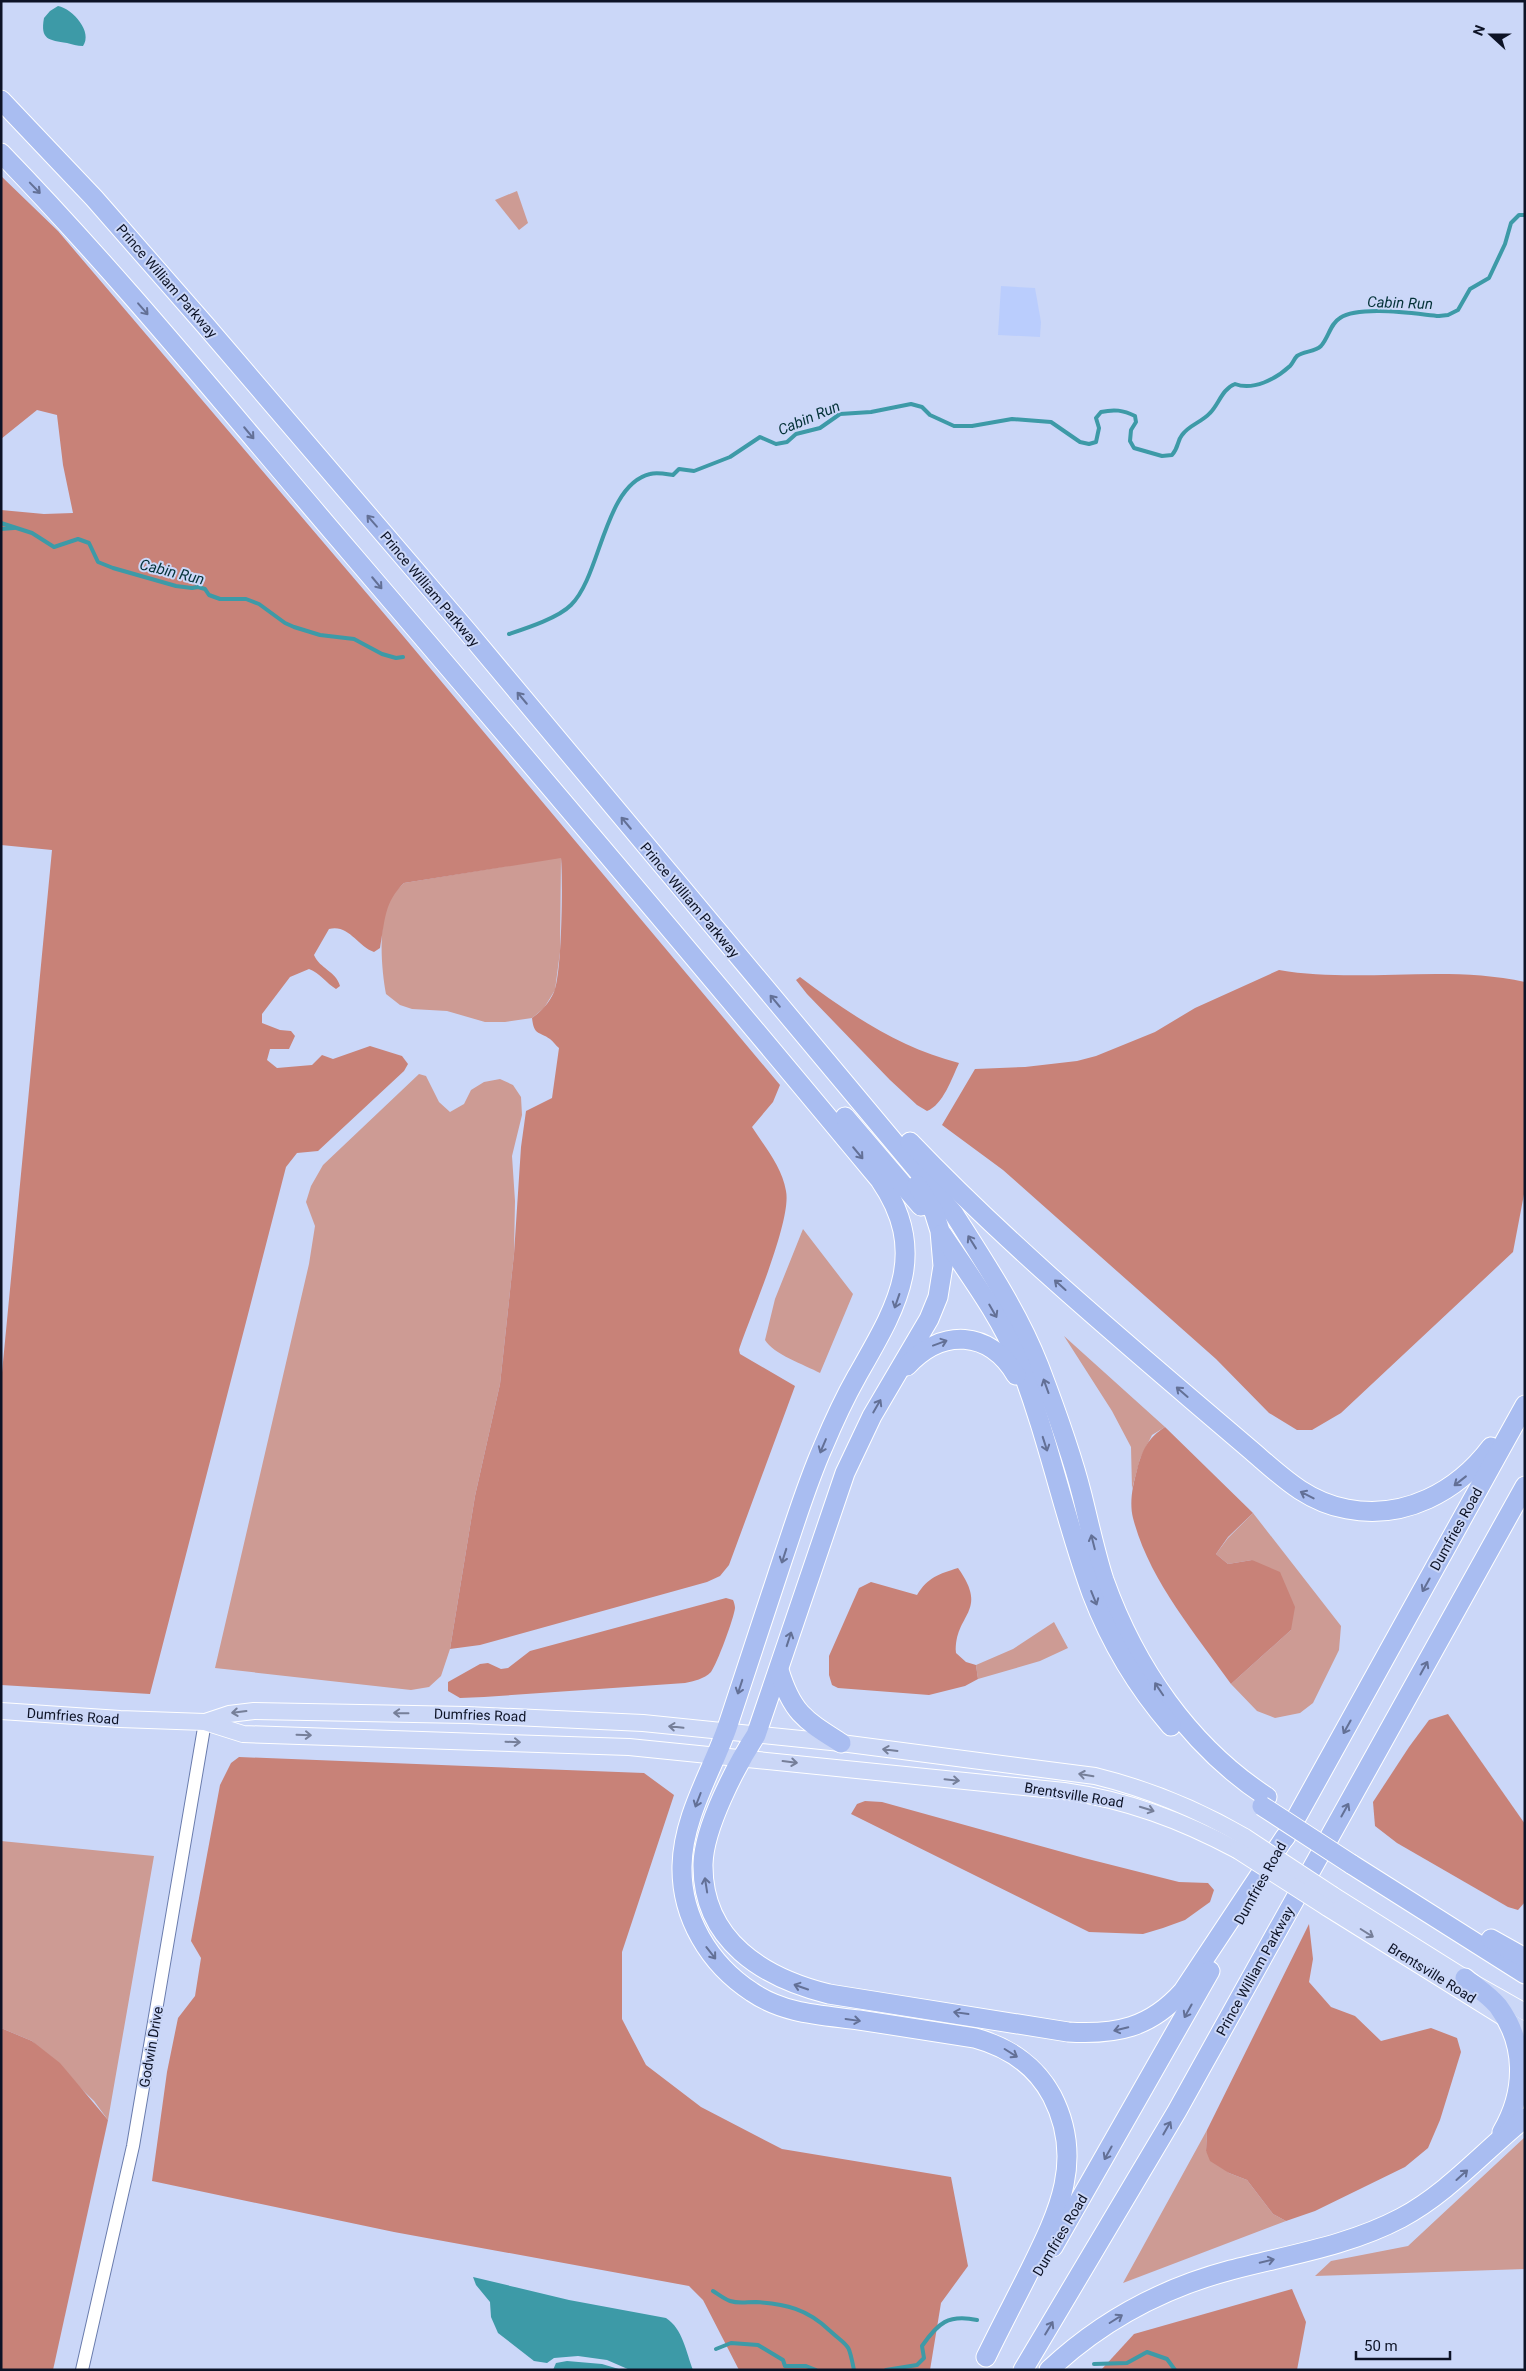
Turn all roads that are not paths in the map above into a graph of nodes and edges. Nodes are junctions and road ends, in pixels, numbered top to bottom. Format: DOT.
graph roads {
  1 [pos="1,100"];
  2 [pos="1,153"];
  3 [pos="726,995"];
  4 [pos="806,1040"];
  5 [pos="847,1089"];
  6 [pos="940,1231"];
  7 [pos="890,1384"];
  8 [pos="1030,1397"];
  9 [pos="1525,1404"];
  10 [pos="1525,1486"];
  11 [pos="1525,1513"];
  12 [pos="1479,1568"];
  13 [pos="779,1670"];
  14 [pos="1,1711"];
  15 [pos="205,1722"];
  16 [pos="725,1732"];
  17 [pos="756,1735"];
  18 [pos="841,1743"];
  19 [pos="715,1754"];
  20 [pos="742,1757"];
  21 [pos="1265,1802"];
  22 [pos="1285,1838"];
  23 [pos="1241,1844"];
  24 [pos="1353,1859"];
  25 [pos="1329,1901"];
  26 [pos="1525,1958"];
  27 [pos="1525,1974"];
  28 [pos="1465,1978"];
  29 [pos="1520,2022"];
  30 [pos="1525,2118"];
  31 [pos="1494,2143"];
  32 [pos="982,2363"];
  33 [pos="82,2370"];
  34 [pos="1023,2370"];
  35 [pos="1049,2370"];
  4 -- 1 [label="highway, Prince William Parkway, one-way"];
  2 -- 3 [label="highway, one-way"];
  3 -- 6 [label="highway"];
  3 -- 16 [label="highway, one-way"];
  4 -- 5 [label="highway, Prince William Parkway"];
  9 -- 4 [label="highway, one-way"];
  5 -- 6 [label="highway"];
  21 -- 5 [label="highway, one-way"];
  6 -- 7 [label="highway"];
  6 -- 8 [label="highway, one-way"];
  7 -- 8 [label="highway, one-way"];
  13 -- 7 [label="highway, one-way"];
  8 -- 21 [label="highway, one-way"];
  9 -- 22 [label="highway, Dumfries Road, one-way"];
  10 -- 12 [label="highway"];
  11 -- 12 [label="highway"];
  34 -- 12 [label="highway, Prince William Parkway, one-way"];
  13 -- 17 [label="highway"];
  13 -- 18 [label="highway"];
  14 -- 15 [label="main road, Dumfries Road"];
  16 -- 15 [label="main road, Dumfries Road, one-way"];
  15 -- 19 [label="main road, Dumfries Road, one-way"];
  15 -- 33 [label="street, Godwin Drive"];
  16 -- 17 [label="main road, Dumfries Road"];
  16 -- 19 [label="highway"];
  17 -- 18 [label="main road, Brentsville Road"];
  17 -- 20 [label="highway"];
  23 -- 18 [label="main road, Brentsville Road, one-way"];
  19 -- 20 [label="main road, Dumfries Road"];
  19 -- 32 [label="highway, one-way"];
  22 -- 20 [label="highway, one-way"];
  20 -- 23 [label="main road, Brentsville Road, one-way"];
  21 -- 24 [label="highway"];
  22 -- 32 [label="highway, Dumfries Road, one-way"];
  23 -- 25 [label="main road, Brentsville Road, bridge"];
  24 -- 26 [label="highway"];
  24 -- 27 [label="highway"];
  25 -- 28 [label="main road, Brentsville Road"];
  25 -- 29 [label="main road, Brentsville Road, one-way"];
  28 -- 29 [label="highway"];
  29 -- 31 [label="highway"];
  30 -- 31 [label="highway"];
  35 -- 31 [label="highway, one-way"];
}
